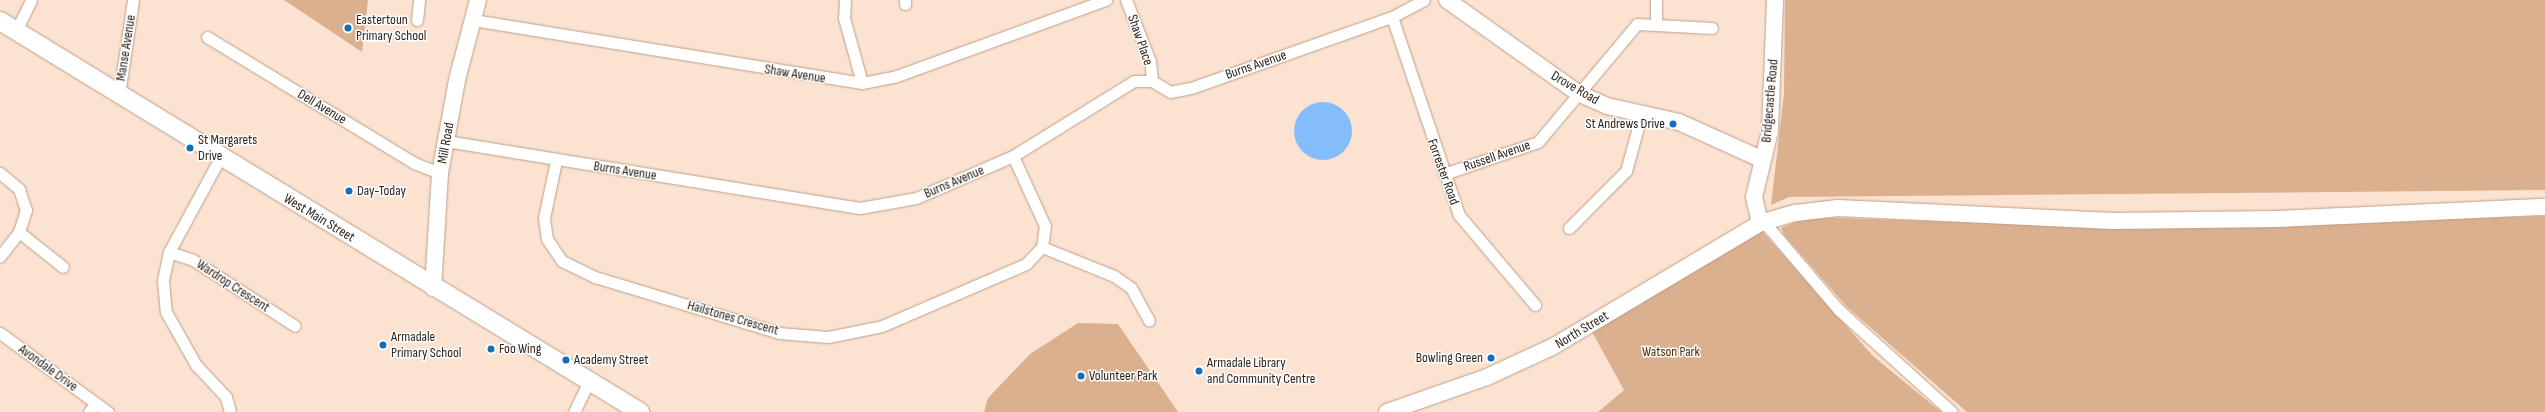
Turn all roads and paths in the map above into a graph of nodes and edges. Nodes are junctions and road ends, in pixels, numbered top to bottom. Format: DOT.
graph roads {
  1 [pos="31,0"];
  2 [pos="133,0"];
  3 [pos="419,0"];
  4 [pos="478,0"];
  5 [pos="845,0"];
  6 [pos="1106,0"];
  7 [pos="1126,0"];
  8 [pos="1424,0"];
  9 [pos="1447,0"];
  10 [pos="1656,0"];
  11 [pos="1775,0"];
  12 [pos="1082,4"];
  13 [pos="1392,17"];
  14 [pos="417,20"];
  15 [pos="473,20"];
  16 [pos="0,21"];
  17 [pos="1656,24"];
  18 [pos="1712,28"];
  19 [pos="16,30"];
  20 [pos="207,37"];
  21 [pos="1152,81"];
  22 [pos="862,83"];
  23 [pos="1578,93"];
  24 [pos="119,95"];
  25 [pos="1642,113"];
  26 [pos="446,141"];
  27 [pos="1013,156"];
  28 [pos="220,158"];
  29 [pos="1763,160"];
  30 [pos="556,161"];
  31 [pos="0,173"];
  32 [pos="440,173"];
  33 [pos="1444,174"];
  34 [pos="2545,207"];
  35 [pos="1762,222"];
  36 [pos="1569,228"];
  37 [pos="19,232"];
  38 [pos="1042,247"];
  39 [pos="169,252"];
  40 [pos="0,256"];
  41 [pos="64,267"];
  42 [pos="433,288"];
  43 [pos="1536,305"];
  44 [pos="1149,320"];
  45 [pos="295,326"];
  46 [pos="0,333"];
  47 [pos="589,380"];
  48 [pos="93,408"];
  49 [pos="108,412"];
  50 [pos="230,412"];
  51 [pos="574,412"];
  52 [pos="640,412"];
  53 [pos="1387,412"];
  54 [pos="1952,412"];
  1 -- 19 [label="street"];
  2 -- 24 [label="street, Manse Avenue"];
  3 -- 14 [label="street"];
  4 -- 15 [label="main road, Mill Road"];
  5 -- 22 [label="street"];
  6 -- 12 [label="street, Shaw Avenue"];
  7 -- 21 [label="street, Shaw Place"];
  8 -- 13 [label="street, Burns Avenue"];
  9 -- 23 [label="main road, Drove Road"];
  10 -- 17 [label="street"];
  11 -- 29 [label="main road, Bridgecastle Road"];
  12 -- 22 [label="street, Shaw Avenue"];
  13 -- 21 [label="street, Burns Avenue"];
  13 -- 33 [label="street, Forrester Road"];
  15 -- 22 [label="street, Shaw Avenue"];
  15 -- 26 [label="main road, Mill Road"];
  16 -- 19 [label="main road, West Main Street"];
  17 -- 18 [label="street, Russell Avenue"];
  17 -- 23 [label="street, Russell Avenue"];
  19 -- 24 [label="main road, West Main Street"];
  20 -- 32 [label="street, Dell Avenue"];
  21 -- 27 [label="street, Burns Avenue"];
  23 -- 25 [label="main road, Drove Road"];
  23 -- 33 [label="street, Russell Avenue"];
  24 -- 28 [label="main road, West Main Street"];
  25 -- 29 [label="main road, Drove Road"];
  25 -- 36 [label="street"];
  26 -- 30 [label="street, Burns Avenue"];
  26 -- 32 [label="main road, Mill Road"];
  27 -- 30 [label="street, Burns Avenue"];
  27 -- 38 [label="street"];
  28 -- 39 [label="street"];
  28 -- 42 [label="main road, West Main Street"];
  29 -- 35 [label="main road, Bridgecastle Road"];
  30 -- 38 [label="street, Hailstones Crescent"];
  31 -- 37 [label="street"];
  32 -- 42 [label="main road, Mill Road"];
  33 -- 43 [label="street, Forrester Road"];
  34 -- 35 [label="main road, North Street"];
  35 -- 53 [label="main road, North Street"];
  35 -- 54 [label="street"];
  37 -- 40 [label="street"];
  37 -- 41 [label="street"];
  38 -- 44 [label="street"];
  39 -- 45 [label="street, Wardrop Crescent"];
  39 -- 50 [label="street"];
  42 -- 47 [label="main road, West Main Street"];
  46 -- 48 [label="street, Avondale Drive"];
  47 -- 51 [label="street"];
  47 -- 52 [label="main road, West Main Street"];
  48 -- 49 [label="street, Avondale Drive"];
}
